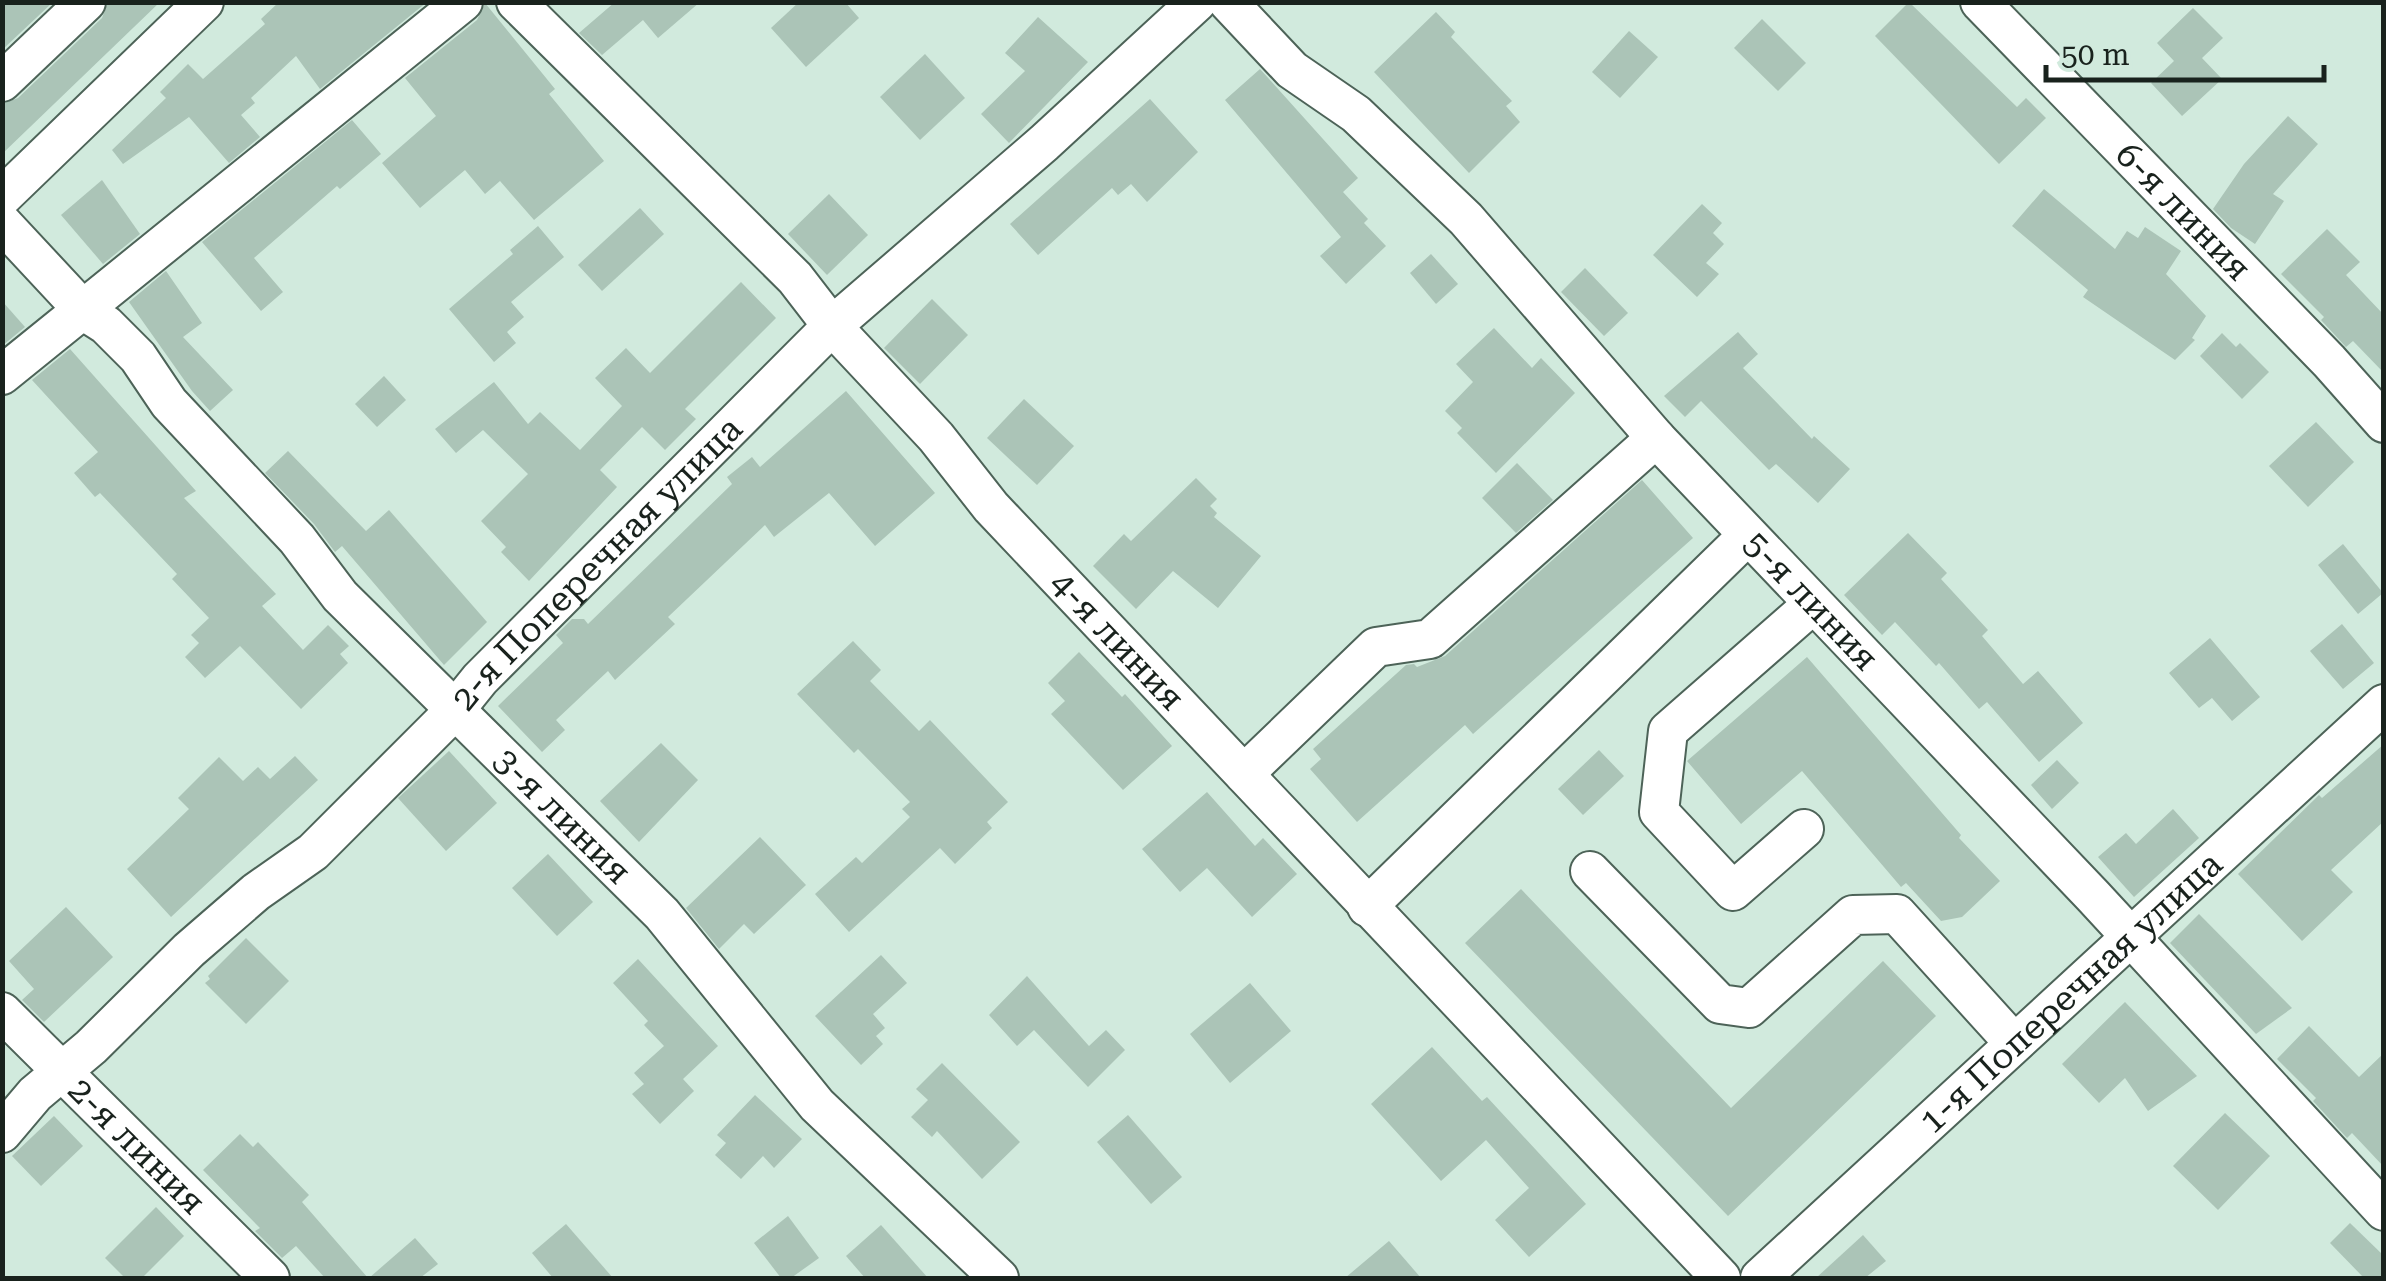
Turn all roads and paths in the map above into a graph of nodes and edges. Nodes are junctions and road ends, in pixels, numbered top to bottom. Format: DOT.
graph roads {
  1 [pos="86,2"];
  2 [pos="204,2"];
  3 [pos="464,2"];
  4 [pos="516,2"];
  5 [pos="1197,2"];
  6 [pos="1228,2"];
  7 [pos="1980,2"];
  8 [pos="2,82"];
  9 [pos="2,197"];
  10 [pos="2,223"];
  11 [pos="84,311"];
  12 [pos="832,326"];
  13 [pos="2,374"];
  14 [pos="2384,423"];
  15 [pos="1656,438"];
  16 [pos="1747,536"];
  17 [pos="1812,605"];
  18 [pos="2384,704"];
  19 [pos="455,710"];
  20 [pos="1244,774"];
  21 [pos="1804,829"];
  22 [pos="1590,871"];
  23 [pos="1366,907"];
  24 [pos="2130,938"];
  25 [pos="2,1012"];
  26 [pos="2014,1043"];
  27 [pos="62,1070"];
  28 [pos="2,1133"];
  29 [pos="2384,1211"];
  30 [pos="270,1278"];
  31 [pos="1000,1278"];
  32 [pos="1721,1278"];
  33 [pos="1760,1278"];
  1 -- 8 [label="street"];
  2 -- 9 [label="street"];
  3 -- 11 [label="street"];
  4 -- 12 [label="street, 4-я линия"];
  5 -- 12 [label="street, 2-я Поперечная улица"];
  6 -- 15 [label="street, 5-я линия"];
  7 -- 14 [label="street, 6-я линия"];
  10 -- 11 [label="street, 3-я линия"];
  11 -- 13 [label="street"];
  11 -- 19 [label="street, 3-я линия"];
  12 -- 19 [label="street, 2-я Поперечная улица"];
  12 -- 20 [label="street, 4-я линия"];
  15 -- 16 [label="street, 5-я линия"];
  15 -- 20 [label="street"];
  16 -- 17 [label="street, 5-я линия"];
  16 -- 23 [label="street"];
  17 -- 21 [label="street"];
  17 -- 24 [label="street, 5-я линия"];
  18 -- 24 [label="street, 1-я Поперечная улица"];
  19 -- 27 [label="street, 2-я Поперечная улица"];
  19 -- 31 [label="street, 3-я линия"];
  20 -- 23 [label="street, 4-я линия"];
  22 -- 26 [label="street"];
  23 -- 32 [label="street, 4-я линия"];
  24 -- 26 [label="street, 1-я Поперечная улица"];
  24 -- 29 [label="street, 5-я линия"];
  25 -- 27 [label="street, 2-я линия"];
  26 -- 33 [label="street, 1-я Поперечная улица"];
  27 -- 28 [label="street, 2-я Поперечная улица"];
  27 -- 30 [label="street, 2-я линия"];
}
